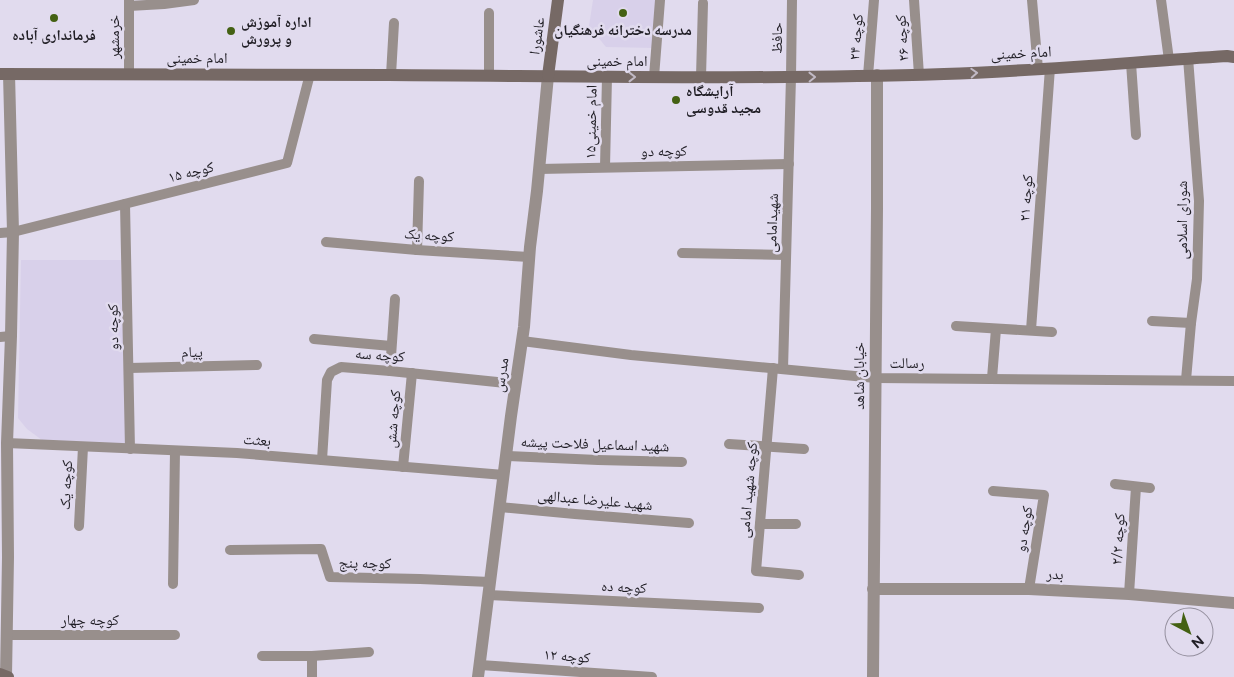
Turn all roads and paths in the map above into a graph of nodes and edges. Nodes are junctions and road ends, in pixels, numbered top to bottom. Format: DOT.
graph roads {
  1 [pos="194,0"];
  2 [pos="558,0"];
  3 [pos="660,0"];
  4 [pos="792,0"];
  5 [pos="874,0"];
  6 [pos="914,0"];
  7 [pos="1032,0"];
  8 [pos="1161,0"];
  9 [pos="129,3"];
  10 [pos="703,4"];
  11 [pos="488,13"];
  12 [pos="394,23"];
  13 [pos="1234,57"];
  14 [pos="1188,58"];
  15 [pos="1169,60"];
  16 [pos="1131,62"];
  17 [pos="1044,68"];
  18 [pos="5,74"];
  19 [pos="129,74"];
  20 [pos="310,74"];
  21 [pos="391,75"];
  22 [pos="919,75"];
  23 [pos="490,76"];
  24 [pos="548,76"];
  25 [pos="872,76"];
  26 [pos="654,77"];
  27 [pos="791,77"];
  28 [pos="607,78"];
  29 [pos="701,78"];
  30 [pos="1136,135"];
  31 [pos="789,164"];
  32 [pos="605,167"];
  33 [pos="539,169"];
  34 [pos="419,181"];
  35 [pos="125,204"];
  36 [pos="6,232"];
  37 [pos="326,242"];
  38 [pos="418,250"];
  39 [pos="682,253"];
  40 [pos="786,255"];
  41 [pos="529,257"];
  42 [pos="395,299"];
  43 [pos="1152,321"];
  44 [pos="1191,323"];
  45 [pos="956,326"];
  46 [pos="996,330"];
  47 [pos="1031,330"];
  48 [pos="1052,332"];
  49 [pos="5,336"];
  50 [pos="314,340"];
  51 [pos="522,341"];
  52 [pos="391,346"];
  53 [pos="257,365"];
  54 [pos="128,368"];
  55 [pos="778,369"];
  56 [pos="390,371"];
  57 [pos="412,373"];
  58 [pos="876,378"];
  59 [pos="992,378"];
  60 [pos="1186,380"];
  61 [pos="1234,381"];
  62 [pos="516,384"];
  63 [pos="5,437"];
  64 [pos="729,444"];
  65 [pos="767,446"];
  66 [pos="83,447"];
  67 [pos="130,449"];
  68 [pos="804,449"];
  69 [pos="176,451"];
  70 [pos="506,456"];
  71 [pos="322,460"];
  72 [pos="682,462"];
  73 [pos="403,467"];
  74 [pos="504,475"];
  75 [pos="1115,484"];
  76 [pos="1136,487"];
  77 [pos="1150,488"];
  78 [pos="994,491"];
  79 [pos="500,507"];
  80 [pos="689,523"];
  81 [pos="760,524"];
  82 [pos="796,524"];
  83 [pos="79,526"];
  84 [pos="230,550"];
  85 [pos="4,557"];
  86 [pos="799,575"];
  87 [pos="490,582"];
  88 [pos="173,584"];
  89 [pos="873,589"];
  90 [pos="1030,590"];
  91 [pos="1129,594"];
  92 [pos="488,596"];
  93 [pos="1234,603"];
  94 [pos="758,608"];
  95 [pos="175,635"];
  96 [pos="6,636"];
  97 [pos="369,652"];
  98 [pos="262,656"];
  99 [pos="312,656"];
  100 [pos="479,671"];
  101 [pos="4,676"];
  102 [pos="312,677"];
  103 [pos="652,677"];
  104 [pos="873,677"];
  1 -- 9 [label="street"];
  2 -- 24 [label="main road, عاشورا"];
  3 -- 26 [label="street"];
  4 -- 27 [label="street, حافظ"];
  5 -- 25 [label="street, کوچه ۲۴"];
  6 -- 22 [label="street, کوچه ۲۶"];
  7 -- 17 [label="street, کوچه ۲۱"];
  8 -- 15 [label="street"];
  9 -- 19 [label="street, خرمشهر"];
  10 -- 29 [label="street"];
  11 -- 23 [label="street"];
  12 -- 21 [label="street"];
  13 -- 14 [label="main road, امام خمینی"];
  14 -- 15 [label="main road, امام خمینی"];
  14 -- 44 [label="street, شورای اسلامی"];
  15 -- 16 [label="main road, امام خمینی"];
  16 -- 17 [label="main road, امام خمینی"];
  16 -- 30 [label="street"];
  22 -- 17 [label="main road, امام خمینی, one-way"];
  17 -- 47 [label="street, کوچه ۲۱"];
  18 -- 19 [label="main road, امام خمینی"];
  18 -- 36 [label="street"];
  19 -- 20 [label="main road, امام خمینی"];
  20 -- 21 [label="main road, امام خمینی"];
  20 -- 35 [label="street, کوچه ۱۵"];
  21 -- 23 [label="main road, امام خمینی"];
  22 -- 25 [label="main road, امام خمینی"];
  23 -- 24 [label="main road, امام خمینی"];
  24 -- 28 [label="main road, امام خمینی"];
  24 -- 33 [label="street, مدرس"];
  27 -- 25 [label="main road, امام خمینی, one-way"];
  25 -- 58 [label="street, خیابان شاهد"];
  28 -- 26 [label="main road, امام خمینی, one-way"];
  26 -- 29 [label="main road, امام خمینی"];
  27 -- 29 [label="main road, امام خمینی"];
  27 -- 31 [label="street, شهیدامامی"];
  28 -- 32 [label="street, امام خمینی۱۵"];
  31 -- 32 [label="street, کوچه دو"];
  31 -- 40 [label="street, شهیدامامی"];
  32 -- 33 [label="street, کوچه دو"];
  33 -- 41 [label="street, مدرس"];
  34 -- 38 [label="street"];
  35 -- 36 [label="street, کوچه ۱۵"];
  35 -- 54 [label="street, کوچه دو"];
  36 -- 49 [label="street"];
  37 -- 38 [label="street, کوچه یک"];
  38 -- 41 [label="street, کوچه یک"];
  39 -- 40 [label="street"];
  40 -- 55 [label="street, شهیدامامی"];
  41 -- 51 [label="street, مدرس"];
  42 -- 52 [label="street"];
  43 -- 44 [label="street"];
  44 -- 60 [label="street, شورای اسلامی"];
  45 -- 46 [label="street"];
  46 -- 47 [label="street"];
  46 -- 59 [label="street"];
  47 -- 48 [label="street"];
  49 -- 63 [label="street"];
  50 -- 52 [label="street"];
  51 -- 55 [label="street, رسالت"];
  51 -- 62 [label="street, مدرس"];
  52 -- 56 [label="street"];
  53 -- 54 [label="street, پیام"];
  54 -- 67 [label="street, کوچه دو"];
  55 -- 58 [label="street, رسالت"];
  55 -- 65 [label="street, کوچه شهید امامی"];
  56 -- 57 [label="street, کوچه سه"];
  56 -- 71 [label="street, کوچه سه"];
  57 -- 62 [label="street, کوچه سه"];
  57 -- 73 [label="street, کوچه شش"];
  58 -- 59 [label="street, رسالت"];
  58 -- 89 [label="street, خیابان شاهد"];
  59 -- 60 [label="street, رسالت"];
  60 -- 61 [label="street, رسالت"];
  62 -- 70 [label="street, مدرس"];
  63 -- 66 [label="street, بعثت"];
  63 -- 85 [label="street"];
  64 -- 65 [label="street"];
  65 -- 68 [label="street"];
  65 -- 81 [label="street, کوچه شهید امامی"];
  66 -- 67 [label="street, بعثت"];
  66 -- 83 [label="street, کوچه یک"];
  67 -- 69 [label="street, بعثت"];
  69 -- 71 [label="street, بعثت"];
  69 -- 88 [label="street"];
  70 -- 72 [label="street, شهید اسماعیل فلاحت پیشه"];
  70 -- 74 [label="street, مدرس"];
  71 -- 73 [label="street, بعثت"];
  73 -- 74 [label="street, بعثت"];
  74 -- 79 [label="street, مدرس"];
  75 -- 76 [label="street"];
  76 -- 77 [label="street"];
  76 -- 91 [label="street, کوچه ۲/۲"];
  78 -- 90 [label="street, کوچه دو"];
  79 -- 80 [label="street, شهید علیرضا عبدالهی"];
  79 -- 87 [label="street, مدرس"];
  81 -- 82 [label="street"];
  81 -- 86 [label="street, کوچه شهید امامی"];
  84 -- 87 [label="street, کوچه پنج"];
  85 -- 96 [label="street"];
  87 -- 92 [label="street, مدرس"];
  89 -- 90 [label="street, بدر"];
  89 -- 104 [label="street, خیابان شاهد"];
  90 -- 91 [label="street, بدر"];
  91 -- 93 [label="street, بدر"];
  92 -- 94 [label="street, کوچه ده"];
  92 -- 100 [label="street, مدرس"];
  95 -- 96 [label="street, کوچه چهار"];
  96 -- 101 [label="street"];
  97 -- 99 [label="street"];
  98 -- 99 [label="street"];
  99 -- 102 [label="street"];
  100 -- 103 [label="street, کوچه ۱۲"];
}
